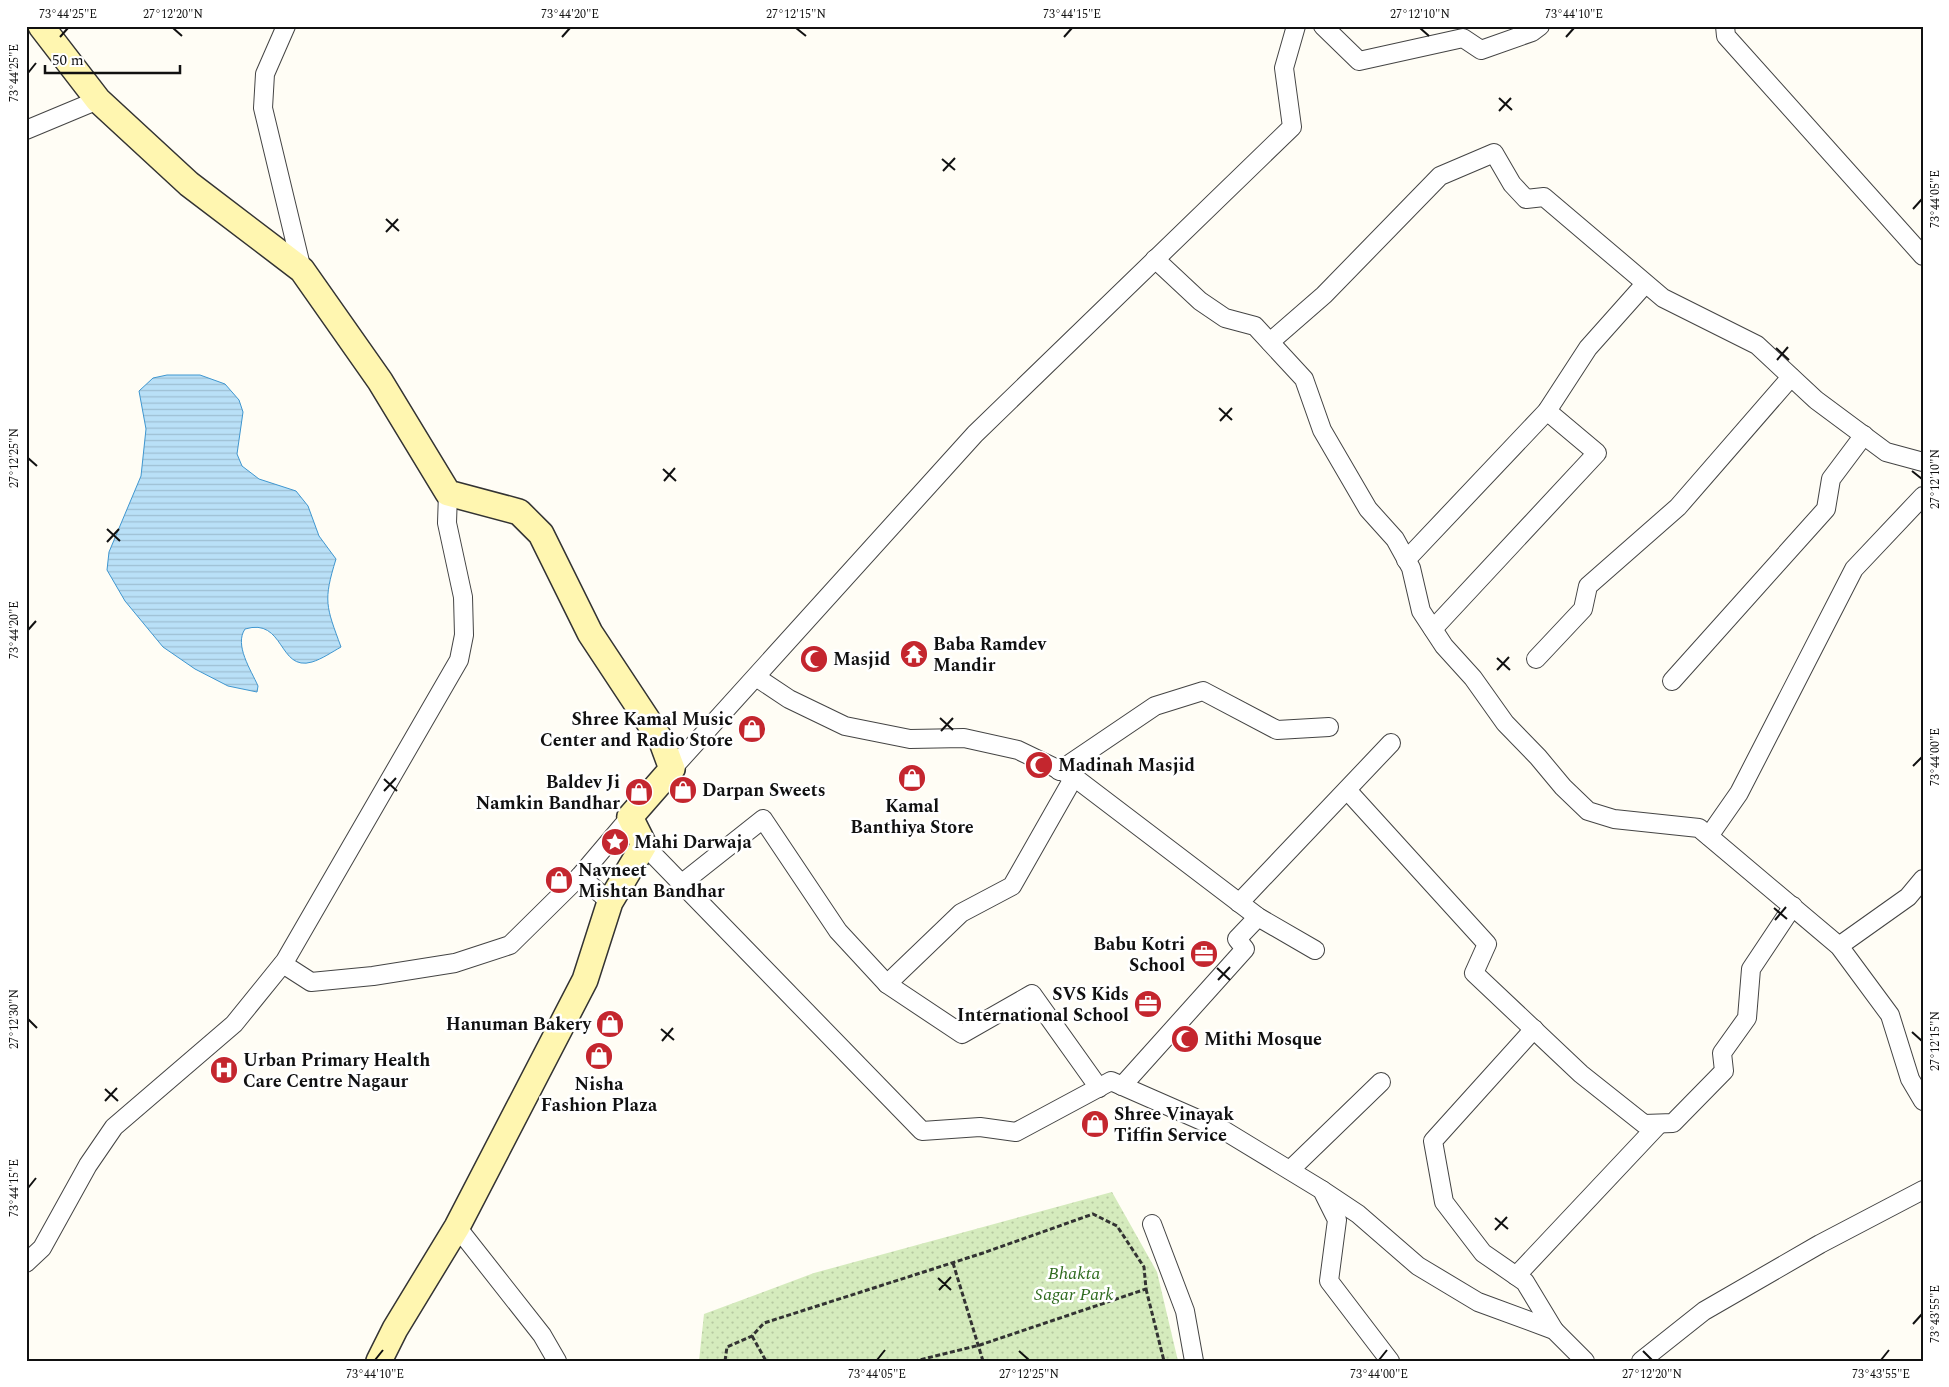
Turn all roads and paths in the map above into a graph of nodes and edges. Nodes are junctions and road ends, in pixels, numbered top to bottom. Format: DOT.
graph roads {
  1 [pos="41,26"];
  2 [pos="286,26"];
  3 [pos="1296,26"];
  4 [pos="1323,26"];
  5 [pos="1540,26"];
  6 [pos="1725,26"];
  7 [pos="1461,32"];
  8 [pos="98,100"];
  9 [pos="26,130"];
  10 [pos="1923,256"];
  11 [pos="1155,259"];
  12 [pos="302,270"];
  13 [pos="1645,284"];
  14 [pos="1270,342"];
  15 [pos="1791,377"];
  16 [pos="1547,411"];
  17 [pos="1864,435"];
  18 [pos="1923,462"];
  19 [pos="448,493"];
  20 [pos="1923,496"];
  21 [pos="1406,560"];
  22 [pos="1433,629"];
  23 [pos="1536,659"];
  24 [pos="756,677"];
  25 [pos="1672,681"];
  26 [pos="1328,728"];
  27 [pos="1391,743"];
  28 [pos="672,769"];
  29 [pos="1067,774"];
  30 [pos="1347,790"];
  31 [pos="630,817"];
  32 [pos="1709,836"];
  33 [pos="644,846"];
  34 [pos="580,876"];
  35 [pos="1923,878"];
  36 [pos="681,884"];
  37 [pos="610,902"];
  38 [pos="1239,903"];
  39 [pos="1793,906"];
  40 [pos="1258,917"];
  41 [pos="1839,946"];
  42 [pos="1315,950"];
  43 [pos="283,964"];
  44 [pos="887,984"];
  45 [pos="1534,1029"];
  46 [pos="1381,1082"];
  47 [pos="1122,1086"];
  48 [pos="1099,1088"];
  49 [pos="1923,1100"];
  50 [pos="1659,1124"];
  51 [pos="1290,1170"];
  52 [pos="1322,1190"];
  53 [pos="1923,1190"];
  54 [pos="1152,1224"];
  55 [pos="457,1227"];
  56 [pos="26,1263"];
  57 [pos="953,1263"];
  58 [pos="1516,1276"];
  59 [pos="1146,1289"];
  60 [pos="1554,1330"];
  61 [pos="752,1336"];
  62 [pos="980,1345"];
  63 [pos="379,1361"];
  64 [pos="557,1361"];
  65 [pos="725,1361"];
  66 [pos="766,1361"];
  67 [pos="915,1361"];
  68 [pos="983,1361"];
  69 [pos="1164,1361"];
  70 [pos="1194,1361"];
  71 [pos="1390,1361"];
  72 [pos="1585,1361"];
  73 [pos="1641,1361"];
  1 -- 8 [label="street"];
  2 -- 12 [label="street"];
  3 -- 11 [label="street"];
  4 -- 7 [label="street"];
  5 -- 7 [label="street"];
  6 -- 10 [label="street"];
  8 -- 9 [label="street"];
  8 -- 12 [label="street"];
  11 -- 14 [label="street"];
  11 -- 24 [label="street"];
  12 -- 19 [label="street"];
  13 -- 14 [label="street"];
  13 -- 15 [label="street"];
  13 -- 16 [label="street"];
  14 -- 21 [label="street"];
  15 -- 17 [label="street"];
  15 -- 23 [label="street"];
  16 -- 21 [label="street"];
  16 -- 22 [label="street"];
  17 -- 18 [label="street"];
  17 -- 25 [label="street"];
  19 -- 28 [label="street"];
  19 -- 43 [label="street"];
  20 -- 32 [label="street"];
  21 -- 22 [label="street"];
  22 -- 32 [label="street"];
  24 -- 28 [label="street"];
  24 -- 29 [label="street"];
  26 -- 29 [label="street"];
  27 -- 30 [label="street"];
  28 -- 31 [label="street"];
  29 -- 38 [label="street"];
  29 -- 44 [label="street"];
  30 -- 38 [label="street"];
  30 -- 45 [label="street"];
  31 -- 33 [label="street"];
  31 -- 34 [label="street"];
  32 -- 39 [label="street"];
  33 -- 36 [label="street"];
  33 -- 37 [label="street"];
  34 -- 37 [label="street"];
  34 -- 43 [label="street"];
  35 -- 41 [label="street"];
  36 -- 44 [label="street"];
  36 -- 48 [label="street"];
  37 -- 55 [label="street"];
  38 -- 40 [label="street"];
  39 -- 41 [label="street"];
  39 -- 50 [label="street"];
  40 -- 42 [label="street"];
  40 -- 47 [label="street"];
  41 -- 49 [label="street"];
  43 -- 56 [label="street"];
  44 -- 48 [label="street"];
  45 -- 50 [label="street"];
  45 -- 58 [label="street"];
  46 -- 51 [label="street"];
  47 -- 48 [label="street"];
  47 -- 51 [label="street"];
  50 -- 58 [label="street"];
  51 -- 52 [label="street"];
  52 -- 60 [label="street"];
  52 -- 71 [label="street"];
  53 -- 73 [label="street"];
  54 -- 70 [label="street"];
  55 -- 63 [label="street"];
  55 -- 64 [label="street"];
  57 -- 59 [label="path"];
  57 -- 61 [label="path"];
  57 -- 62 [label="path"];
  58 -- 60 [label="street"];
  59 -- 62 [label="path"];
  59 -- 69 [label="path"];
  60 -- 72 [label="street"];
  61 -- 65 [label="path"];
  61 -- 66 [label="path"];
  62 -- 67 [label="path"];
  62 -- 68 [label="path"];
}
